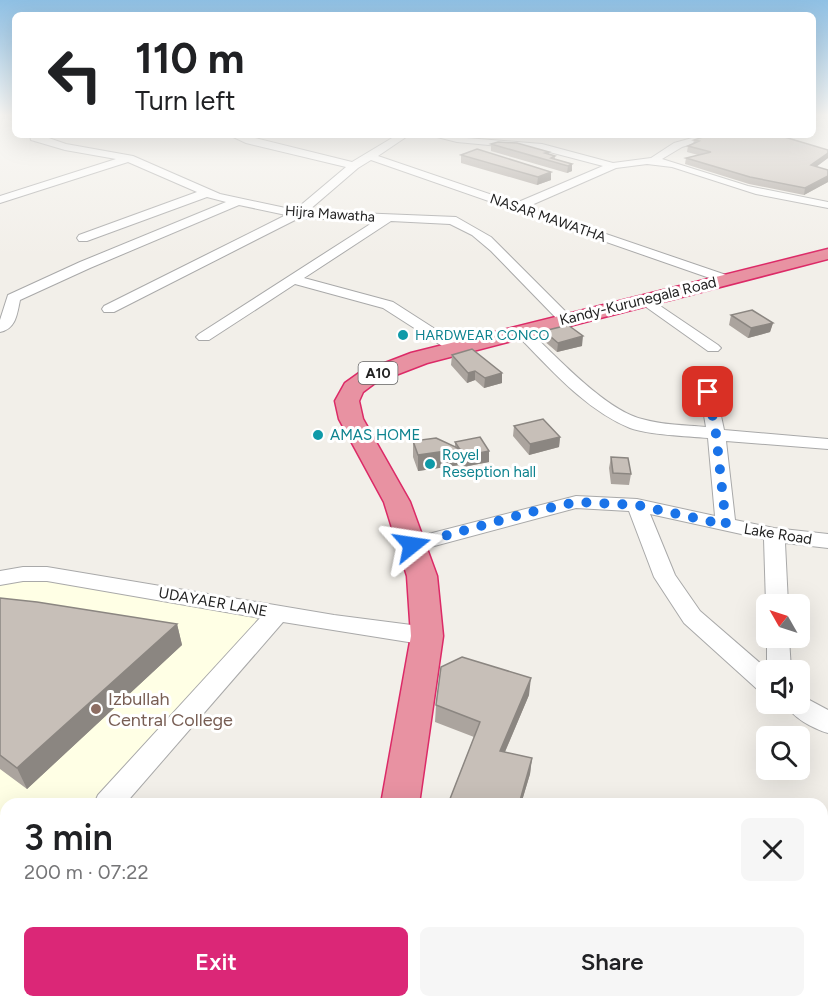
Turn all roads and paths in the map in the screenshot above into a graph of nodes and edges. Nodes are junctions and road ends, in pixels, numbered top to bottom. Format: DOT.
graph roads {
  1 [pos="117,162"];
  2 [pos="138,162"];
  3 [pos="338,162"];
  4 [pos="362,162"];
  5 [pos="387,162"];
  6 [pos="598,162"];
  7 [pos="626,162"];
  8 [pos="671,162"];
  9 [pos="354,166"];
  10 [pos="613,166"];
  11 [pos="206,192"];
  12 [pos="0,200"];
  13 [pos="237,202"];
  14 [pos="828,205"];
  15 [pos="517,207"];
  16 [pos="297,214"];
  17 [pos="389,218"];
  18 [pos="82,238"];
  19 [pos="828,254"];
  20 [pos="724,279"];
  21 [pos="295,280"];
  22 [pos="644,299"];
  23 [pos="110,309"];
  24 [pos="565,319"];
  25 [pos="0,328"];
  26 [pos="521,331"];
  27 [pos="204,336"];
  28 [pos="455,348"];
  29 [pos="713,348"];
  30 [pos="708,392"];
  31 [pos="716,434"];
  32 [pos="828,444"];
  33 [pos="637,505"];
  34 [pos="726,525"];
  35 [pos="774,535"];
  36 [pos="828,541"];
  37 [pos="412,545"];
  38 [pos="0,578"];
  39 [pos="777,594"];
  40 [pos="278,613"];
  41 [pos="426,636"];
  42 [pos="756,673"];
  43 [pos="810,712"];
  44 [pos="828,723"];
  45 [pos="113,798"];
  46 [pos="401,798"];
  1 -- 12 [label="street"];
  2 -- 11 [label="street, Hijra Mawatha"];
  3 -- 9 [label="street"];
  4 -- 9 [label="street"];
  5 -- 15 [label="street, NASAR MAWATHA"];
  6 -- 10 [label="street"];
  7 -- 10 [label="street"];
  8 -- 14 [label="street"];
  9 -- 16 [label="street"];
  10 -- 15 [label="street"];
  11 -- 13 [label="street, Hijra Mawatha"];
  11 -- 18 [label="street"];
  13 -- 16 [label="street, Hijra Mawatha"];
  13 -- 25 [label="street"];
  15 -- 20 [label="street, NASAR MAWATHA"];
  16 -- 17 [label="street, Hijra Mawatha"];
  16 -- 23 [label="street"];
  17 -- 21 [label="street"];
  17 -- 24 [label="street, Hijra Mawatha"];
  19 -- 20 [label="highway, Kandy-Kurunegala Road / A10"];
  20 -- 22 [label="highway, Kandy-Kurunegala Road / A10"];
  21 -- 27 [label="street"];
  21 -- 28 [label="street"];
  22 -- 24 [label="highway, Kandy-Kurunegala Road / A10"];
  22 -- 29 [label="street"];
  24 -- 26 [label="highway, Kandy-Kurunegala Road / A10"];
  26 -- 28 [label="highway, Kandy-Kurunegala Road / A10"];
  26 -- 31 [label="street"];
  28 -- 37 [label="highway, Kandy-Kurunegala Road / A10"];
  30 -- 31 [label="street"];
  31 -- 32 [label="street"];
  31 -- 34 [label="street"];
  33 -- 34 [label="street, Lake Road"];
  33 -- 37 [label="street, Lake Road"];
  33 -- 42 [label="street"];
  34 -- 35 [label="street, Lake Road"];
  35 -- 36 [label="street, Lake Road"];
  35 -- 39 [label="street"];
  37 -- 41 [label="highway, Kandy-Kurunegala Road / A10"];
  38 -- 40 [label="street, UDAYAER LANE"];
  40 -- 41 [label="street, UDAYAER LANE"];
  40 -- 45 [label="street"];
  41 -- 46 [label="highway, Kandy-Kurunegala Road / A10"];
  43 -- 44 [label="street"];
}
